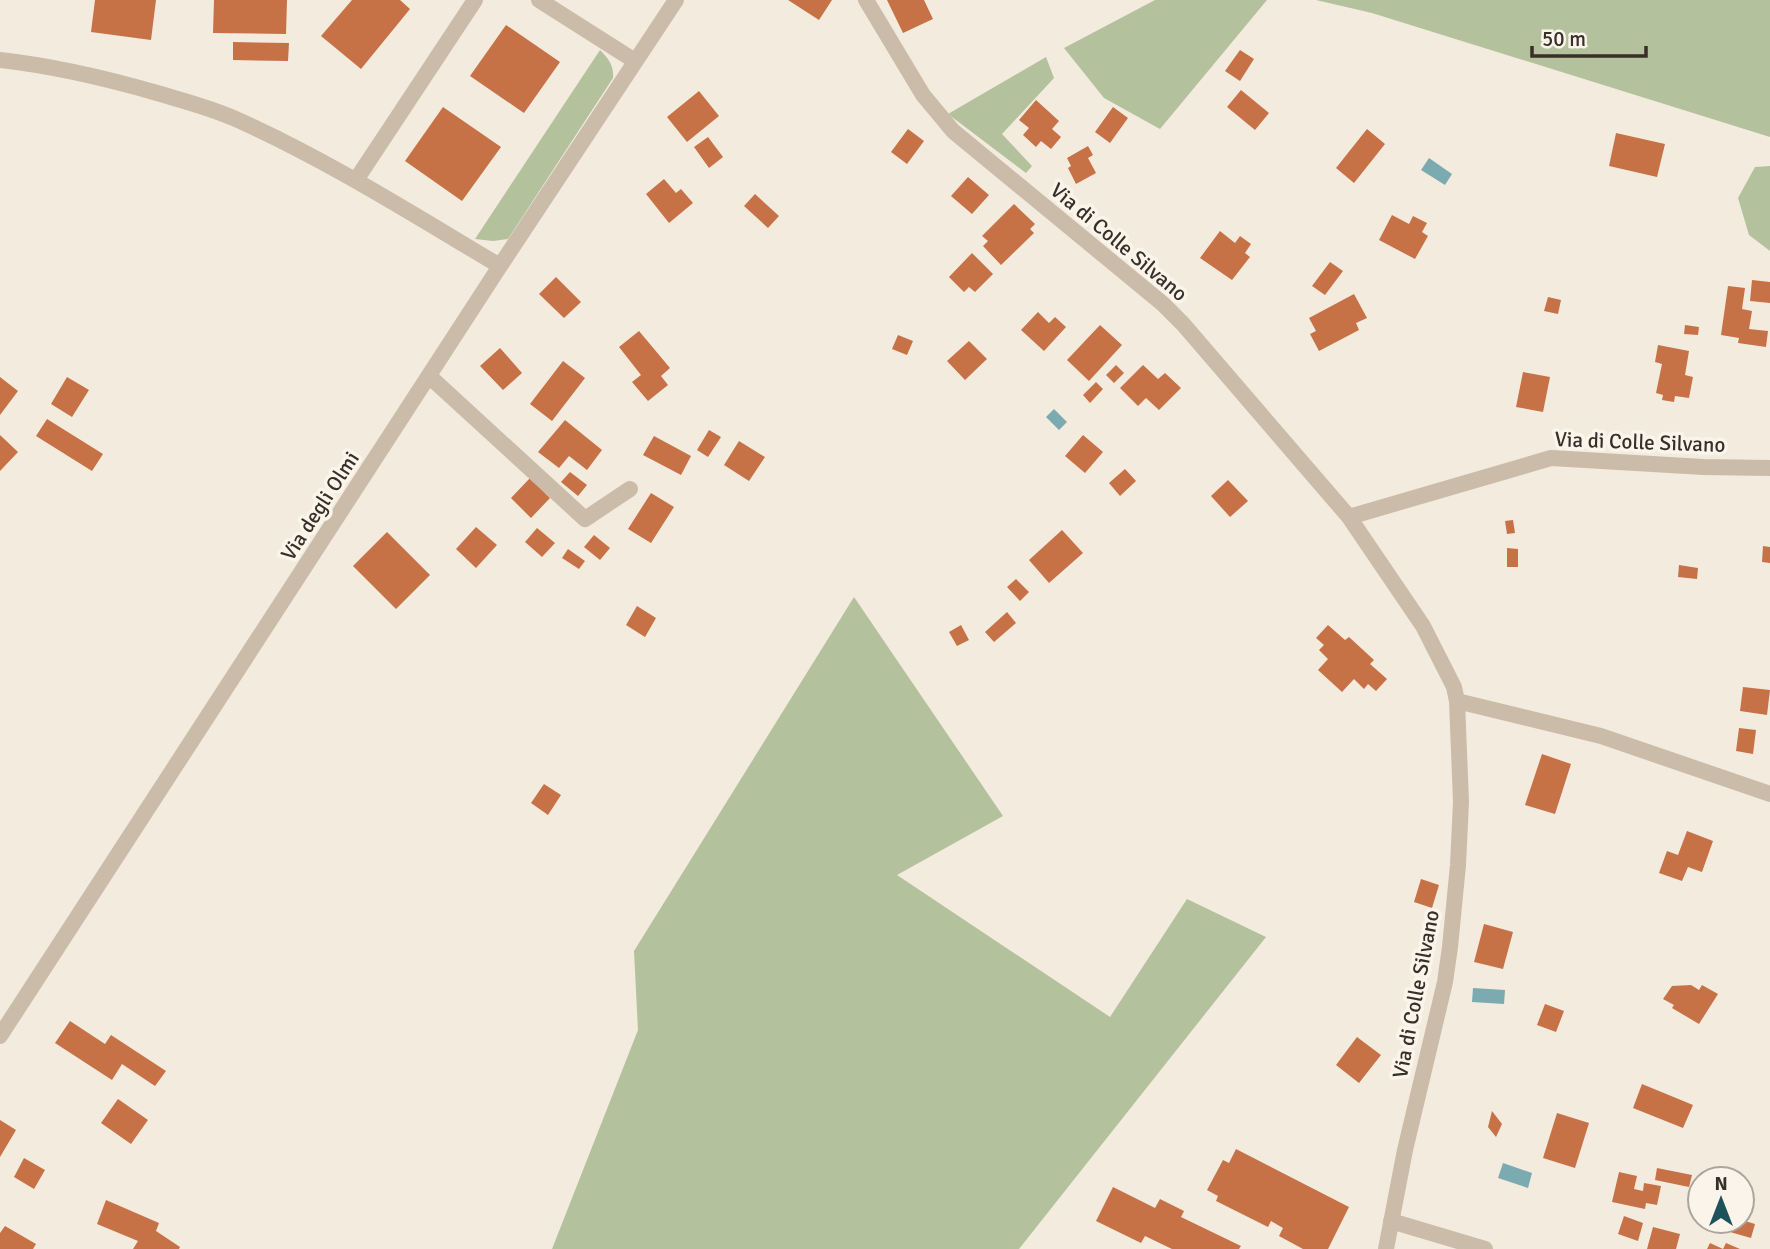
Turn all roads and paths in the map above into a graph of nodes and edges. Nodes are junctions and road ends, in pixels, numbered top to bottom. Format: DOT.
graph roads {
  1 [pos="475,0"];
  2 [pos="539,0"];
  3 [pos="676,0"];
  4 [pos="866,0"];
  5 [pos="0,60"];
  6 [pos="635,61"];
  7 [pos="356,180"];
  8 [pos="499,266"];
  9 [pos="429,376"];
  10 [pos="1770,468"];
  11 [pos="631,489"];
  12 [pos="1349,517"];
  13 [pos="1457,701"];
  14 [pos="1770,794"];
  15 [pos="0,1036"];
  16 [pos="1391,1221"];
  17 [pos="1386,1249"];
  18 [pos="1485,1249"];
  1 -- 7 [label="street"];
  2 -- 6 [label="street"];
  3 -- 6 [label="street, Via degli Olmi"];
  4 -- 12 [label="street, Via di Colle Silvano"];
  5 -- 7 [label="street"];
  6 -- 8 [label="street, Via degli Olmi"];
  7 -- 8 [label="street"];
  8 -- 9 [label="street, Via degli Olmi"];
  9 -- 11 [label="street"];
  9 -- 15 [label="street, Via degli Olmi"];
  10 -- 12 [label="street, Via di Colle Silvano"];
  12 -- 13 [label="street, Via di Colle Silvano"];
  13 -- 14 [label="street"];
  13 -- 16 [label="street, Via di Colle Silvano"];
  16 -- 17 [label="street, Via di Colle Silvano"];
  16 -- 18 [label="street"];
}
